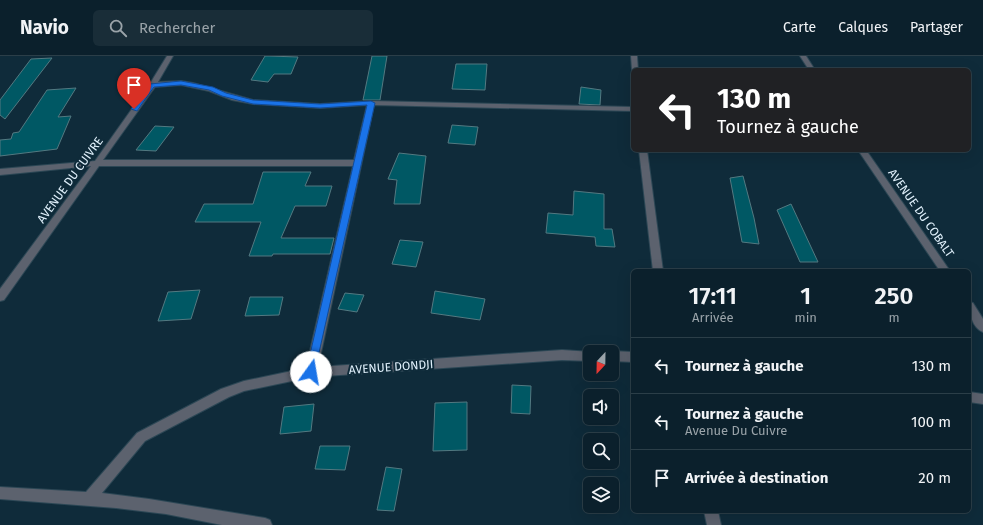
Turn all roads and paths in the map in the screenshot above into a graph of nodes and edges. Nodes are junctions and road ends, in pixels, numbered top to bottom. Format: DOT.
graph roads {
  1 [pos="170,56"];
  2 [pos="634,56"];
  3 [pos="803,56"];
  4 [pos="635,68"];
  5 [pos="811,68"];
  6 [pos="152,85"];
  7 [pos="371,103"];
  8 [pos="631,109"];
  9 [pos="644,152"];
  10 [pos="863,152"];
  11 [pos="98,163"];
  12 [pos="358,163"];
  13 [pos="0,172"];
  14 [pos="658,269"];
  15 [pos="944,269"];
  16 [pos="0,297"];
  17 [pos="971,309"];
  18 [pos="983,328"];
  19 [pos="583,356"];
  20 [pos="619,356"];
  21 [pos="631,357"];
  22 [pos="311,372"];
  23 [pos="971,397"];
  24 [pos="983,399"];
  25 [pos="0,493"];
  26 [pos="89,498"];
  27 [pos="711,513"];
  28 [pos="265,525"];
  29 [pos="714,525"];
  1 -- 6 [label="street, AVENUE DU CUIVRE"];
  2 -- 4 [label="street"];
  3 -- 5 [label="street"];
  6 -- 7 [label="street"];
  6 -- 11 [label="street, AVENUE DU CUIVRE"];
  7 -- 8 [label="street"];
  7 -- 12 [label="street"];
  9 -- 14 [label="street"];
  10 -- 15 [label="street, AVENUE DU COBALT"];
  11 -- 12 [label="street"];
  11 -- 13 [label="street"];
  11 -- 16 [label="street, AVENUE DU CUIVRE"];
  12 -- 22 [label="street"];
  17 -- 18 [label="street"];
  19 -- 22 [label="street, AVENUE DONDJI"];
  20 -- 21 [label="street"];
  22 -- 26 [label="street, AVENUE DONDJI"];
  23 -- 24 [label="street"];
  25 -- 26 [label="street"];
  26 -- 28 [label="street"];
  27 -- 29 [label="street"];
}
